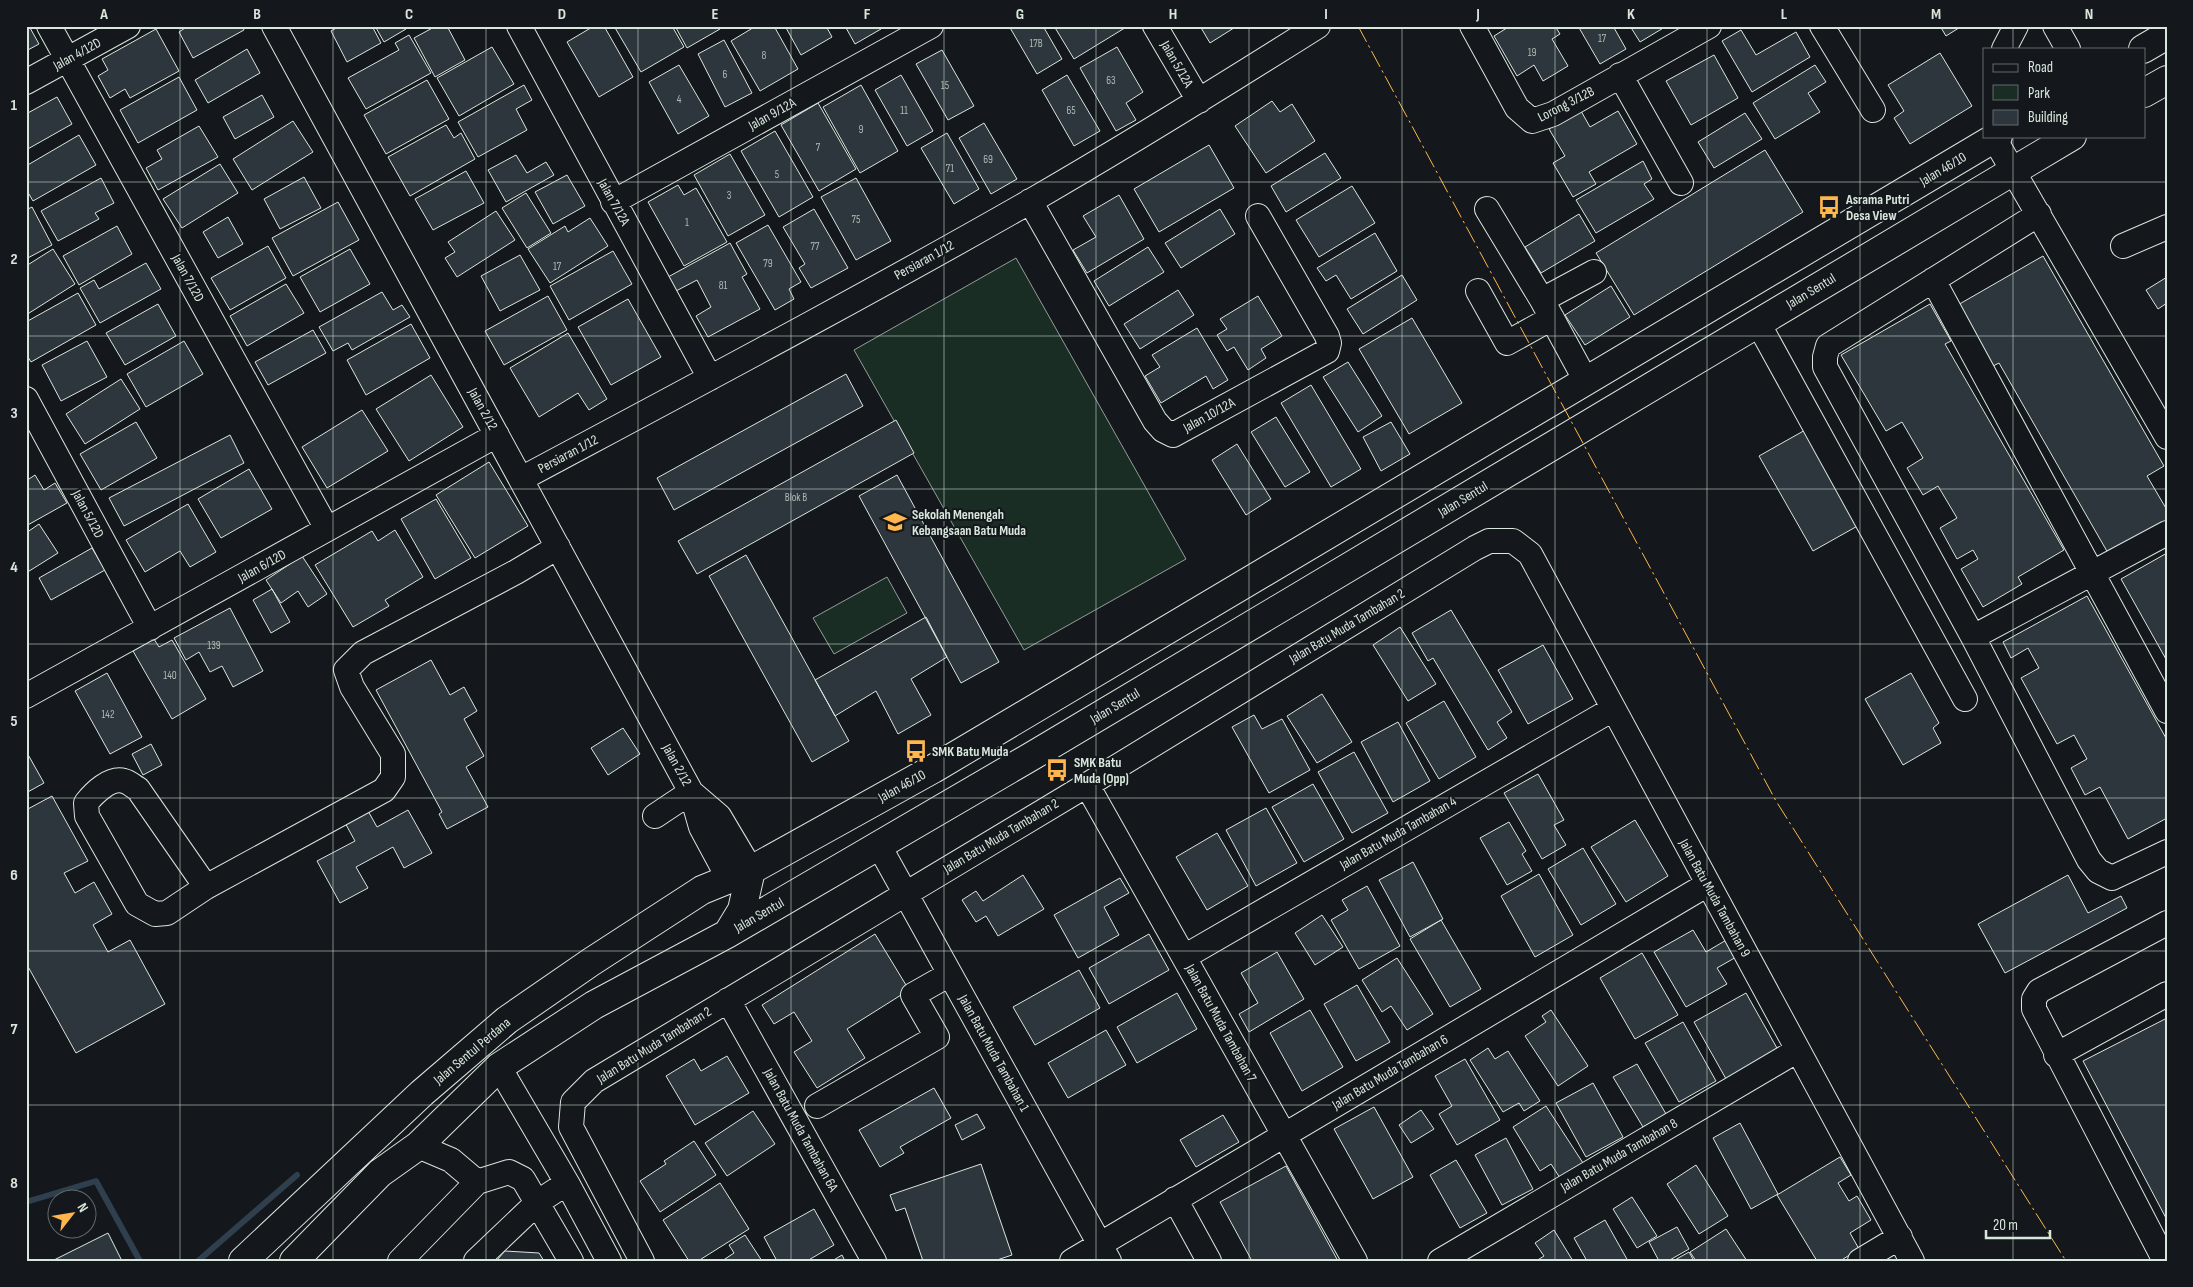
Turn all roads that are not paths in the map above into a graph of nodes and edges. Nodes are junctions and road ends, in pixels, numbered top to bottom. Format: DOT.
graph roads {
  1 [pos="49,26"];
  2 [pos="128,26"];
  3 [pos="274,26"];
  4 [pos="519,26"];
  5 [pos="932,26"];
  6 [pos="1155,26"];
  7 [pos="1318,26"];
  8 [pos="1472,26"];
  9 [pos="1709,26"];
  10 [pos="1822,26"];
  11 [pos="2016,26"];
  12 [pos="2055,26"];
  13 [pos="2167,34"];
  14 [pos="2005,48"];
  15 [pos="2067,48"];
  16 [pos="2145,48"];
  17 [pos="68,60"];
  18 [pos="1620,75"];
  19 [pos="2167,80"];
  20 [pos="26,82"];
  21 [pos="2146,92"];
  22 [pos="1199,101"];
  23 [pos="1873,110"];
  24 [pos="1994,138"];
  25 [pos="1997,138"];
  26 [pos="2069,138"];
  27 [pos="2014,171"];
  28 [pos="1681,183"];
  29 [pos="1030,201"];
  30 [pos="613,202"];
  31 [pos="1487,209"];
  32 [pos="2039,214"];
  33 [pos="1258,216"];
  34 [pos="2167,226"];
  35 [pos="2123,246"];
  36 [pos="1594,272"];
  37 [pos="1933,280"];
  38 [pos="1478,291"];
  39 [pos="1547,309"];
  40 [pos="1758,323"];
  41 [pos="710,378"];
  42 [pos="1586,381"];
  43 [pos="26,400"];
  44 [pos="497,435"];
  45 [pos="2167,437"];
  46 [pos="521,479"];
  47 [pos="328,529"];
  48 [pos="2167,533"];
  49 [pos="1512,540"];
  50 [pos="558,547"];
  51 [pos="2092,573"];
  52 [pos="150,628"];
  53 [pos="1973,637"];
  54 [pos="26,696"];
  55 [pos="1965,699"];
  56 [pos="1613,709"];
  57 [pos="2167,711"];
  58 [pos="910,782"];
  59 [pos="1087,785"];
  60 [pos="691,792"];
  61 [pos="655,816"];
  62 [pos="813,836"];
  63 [pos="878,844"];
  64 [pos="2167,852"];
  65 [pos="743,880"];
  66 [pos="1708,884"];
  67 [pos="206,887"];
  68 [pos="906,894"];
  69 [pos="792,896"];
  70 [pos="2167,923"];
  71 [pos="727,934"];
  72 [pos="1184,957"];
  73 [pos="950,974"];
  74 [pos="2167,994"];
  75 [pos="728,1000"];
  76 [pos="1798,1050"];
  77 [pos="2056,1055"];
  78 [pos="499,1067"];
  79 [pos="817,1106"];
  80 [pos="1284,1135"];
  81 [pos="418,1146"];
  82 [pos="477,1182"];
  83 [pos="567,1182"];
  84 [pos="1175,1200"];
  85 [pos="538,1202"];
  86 [pos="1900,1237"];
  87 [pos="1104,1252"];
  88 [pos="243,1261"];
  89 [pos="294,1261"];
  90 [pos="400,1261"];
  91 [pos="476,1261"];
  92 [pos="571,1261"];
  93 [pos="609,1261"];
  94 [pos="642,1261"];
  95 [pos="874,1261"];
  96 [pos="1072,1261"];
  97 [pos="1209,1261"];
  98 [pos="1355,1261"];
  99 [pos="1440,1261"];
  100 [pos="1860,1261"];
  101 [pos="1912,1261"];
  102 [pos="2165,1261"];
  1 -- 17 [label="street, Jalan 7/12D"];
  2 -- 17 [label="street, Jalan 4/12D"];
  3 -- 44 [label="street, Jalan 2/12"];
  4 -- 30 [label="street, Jalan 7/12A"];
  5 -- 30 [label="street, Jalan 9/12A"];
  6 -- 22 [label="street, Jalan 5/12A"];
  7 -- 22 [label="street, Persiaran 1/12"];
  8 -- 18 [label="street, Lorong 3/12B"];
  9 -- 18 [label="street, Lorong 3/12B"];
  10 -- 23 [label="street"];
  11 -- 14 [label="street"];
  12 -- 15 [label="street"];
  13 -- 16 [label="main road"];
  17 -- 20 [label="street, Jalan 4/12D"];
  17 -- 47 [label="street, Jalan 7/12D"];
  18 -- 28 [label="street"];
  19 -- 21 [label="main road"];
  22 -- 29 [label="street, Persiaran 1/12"];
  24 -- 42 [label="main road, Jalan 46/10"];
  25 -- 27 [label="street"];
  26 -- 27 [label="main road"];
  27 -- 32 [label="street"];
  27 -- 40 [label="main road, Jalan Sentul"];
  29 -- 33 [label="street, Jalan 10/12A"];
  29 -- 41 [label="street, Persiaran 1/12"];
  30 -- 41 [label="street, Jalan 7/12A"];
  31 -- 39 [label="street"];
  32 -- 37 [label="street"];
  32 -- 45 [label="street"];
  34 -- 35 [label="street"];
  36 -- 39 [label="street"];
  37 -- 51 [label="street"];
  37 -- 53 [label="street"];
  38 -- 39 [label="street"];
  39 -- 42 [label="street"];
  40 -- 55 [label="street"];
  40 -- 63 [label="main road, Jalan Sentul"];
  41 -- 46 [label="street, Persiaran 1/12"];
  42 -- 58 [label="main road, Jalan 46/10"];
  43 -- 52 [label="street, Jalan 5/12D"];
  44 -- 46 [label="street, Jalan 2/12"];
  44 -- 47 [label="street, Jalan 6/12D"];
  46 -- 50 [label="street, Jalan 2/12"];
  47 -- 52 [label="street, Jalan 6/12D"];
  48 -- 51 [label="street"];
  49 -- 56 [label="street, Jalan Batu Muda Tambahan 9"];
  49 -- 59 [label="street, Jalan Batu Muda Tambahan 2"];
  50 -- 60 [label="street, Jalan 2/12"];
  50 -- 67 [label="street"];
  51 -- 53 [label="street"];
  51 -- 57 [label="street"];
  52 -- 54 [label="street, Jalan 6/12D"];
  53 -- 64 [label="street"];
  56 -- 66 [label="street, Jalan Batu Muda Tambahan 9"];
  56 -- 72 [label="street, Jalan Batu Muda Tambahan 4"];
  58 -- 62 [label="main road, Jalan 46/10"];
  58 -- 63 [label="main road"];
  59 -- 68 [label="street, Jalan Batu Muda Tambahan 2"];
  59 -- 72 [label="street, Jalan Batu Muda Tambahan 7"];
  60 -- 61 [label="street"];
  60 -- 65 [label="street, Jalan 2/12"];
  62 -- 63 [label="main road"];
  62 -- 65 [label="main road, Jalan 46/10"];
  63 -- 68 [label="street, Jalan Batu Muda Tambahan 1"];
  63 -- 69 [label="main road"];
  65 -- 69 [label="main road"];
  65 -- 71 [label="main road"];
  65 -- 88 [label="main road, Jalan Sentul Perdana"];
  66 -- 76 [label="street, Jalan Batu Muda Tambahan 9"];
  66 -- 80 [label="street, Jalan Batu Muda Tambahan 6"];
  67 -- 67 [label="street"];
  68 -- 73 [label="street, Jalan Batu Muda Tambahan 1"];
  68 -- 75 [label="street, Jalan Batu Muda Tambahan 2"];
  69 -- 71 [label="main road, Jalan Sentul"];
  70 -- 77 [label="street"];
  71 -- 78 [label="main road"];
  72 -- 80 [label="street, Jalan Batu Muda Tambahan 7"];
  73 -- 79 [label="street"];
  73 -- 87 [label="street, Jalan Batu Muda Tambahan 1"];
  74 -- 77 [label="street"];
  75 -- 94 [label="street, Jalan Batu Muda Tambahan 2"];
  75 -- 95 [label="street, Jalan Batu Muda Tambahan 6A"];
  76 -- 86 [label="street, Jalan Batu Muda Tambahan 9"];
  76 -- 99 [label="street, Jalan Batu Muda Tambahan 8"];
  77 -- 102 [label="street"];
  78 -- 81 [label="main road"];
  78 -- 83 [label="street"];
  80 -- 84 [label="street, Jalan Batu Muda Tambahan 6"];
  80 -- 98 [label="street, Jalan Batu Muda Tambahan 7"];
  81 -- 82 [label="street"];
  81 -- 89 [label="main road"];
  82 -- 85 [label="street"];
  82 -- 90 [label="street"];
  83 -- 85 [label="street"];
  83 -- 93 [label="street"];
  84 -- 87 [label="street, Jalan Batu Muda Tambahan 6"];
  84 -- 97 [label="street"];
  85 -- 91 [label="street"];
  85 -- 92 [label="street"];
  86 -- 100 [label="street"];
  86 -- 101 [label="street, Jalan Batu Muda Tambahan 9"];
  87 -- 96 [label="street, Jalan Batu Muda Tambahan 6"];
}
